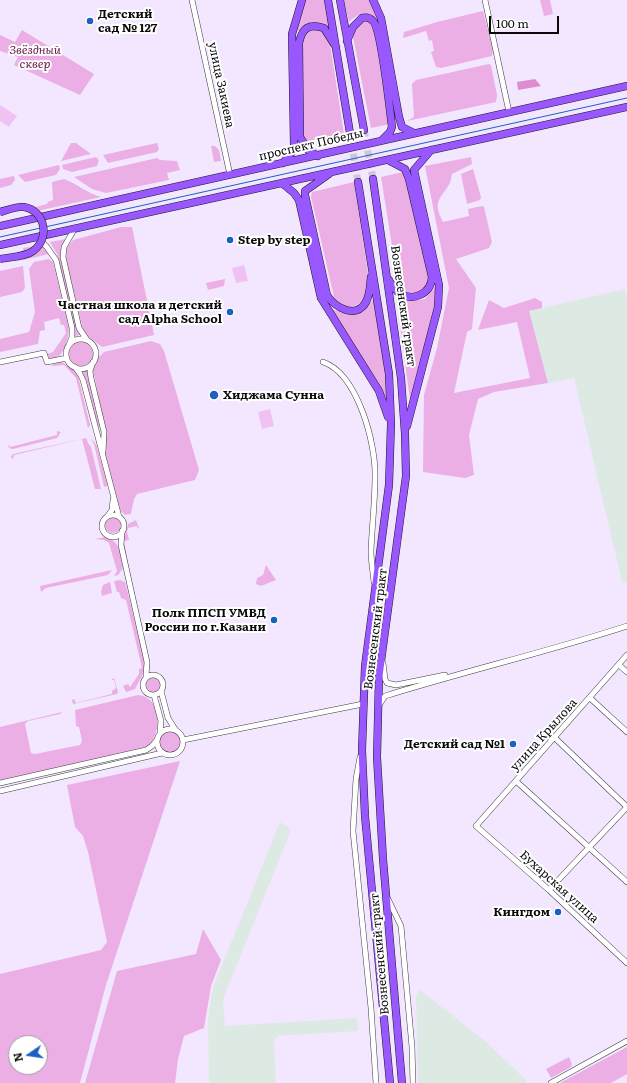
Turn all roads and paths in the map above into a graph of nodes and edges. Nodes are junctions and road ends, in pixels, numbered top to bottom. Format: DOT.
graph roads {
  1 [pos="192,0"];
  2 [pos="302,0"];
  3 [pos="328,0"];
  4 [pos="340,0"];
  5 [pos="373,0"];
  6 [pos="485,0"];
  7 [pos="347,41"];
  8 [pos="336,47"];
  9 [pos="627,86"];
  10 [pos="627,107"];
  11 [pos="509,112"];
  12 [pos="364,130"];
  13 [pos="350,133"];
  14 [pos="414,133"];
  15 [pos="382,140"];
  16 [pos="431,150"];
  17 [pos="318,156"];
  18 [pos="388,160"];
  19 [pos="283,164"];
  20 [pos="332,172"];
  21 [pos="230,175"];
  22 [pos="372,179"];
  23 [pos="358,182"];
  24 [pos="282,183"];
  25 [pos="0,212"];
  26 [pos="0,226"];
  27 [pos="75,228"];
  28 [pos="35,237"];
  29 [pos="0,245"];
  30 [pos="0,260"];
  31 [pos="372,269"];
  32 [pos="388,278"];
  33 [pos="87,340"];
  34 [pos="69,345"];
  35 [pos="67,358"];
  36 [pos="0,362"];
  37 [pos="93,362"];
  38 [pos="323,362"];
  39 [pos="75,367"];
  40 [pos="102,423"];
  41 [pos="391,424"];
  42 [pos="96,434"];
  43 [pos="405,434"];
  44 [pos="103,455"];
  45 [pos="113,499"];
  46 [pos="107,517"];
  47 [pos="119,517"];
  48 [pos="122,531"];
  49 [pos="113,536"];
  50 [pos="121,544"];
  51 [pos="375,590"];
  52 [pos="627,626"];
  53 [pos="382,655"];
  54 [pos="627,655"];
  55 [pos="147,662"];
  56 [pos="619,665"];
  57 [pos="468,671"];
  58 [pos="627,672"];
  59 [pos="156,675"];
  60 [pos="146,676"];
  61 [pos="161,691"];
  62 [pos="154,695"];
  63 [pos="590,698"];
  64 [pos="363,704"];
  65 [pos="378,707"];
  66 [pos="176,730"];
  67 [pos="160,732"];
  68 [pos="627,732"];
  69 [pos="555,738"];
  70 [pos="183,740"];
  71 [pos="156,741"];
  72 [pos="362,750"];
  73 [pos="162,753"];
  74 [pos="516,781"];
  75 [pos="0,783"];
  76 [pos="0,791"];
  77 [pos="627,807"];
  78 [pos="476,826"];
  79 [pos="589,848"];
  80 [pos="627,882"];
  81 [pos="549,890"];
  82 [pos="386,894"];
  83 [pos="627,963"];
  84 [pos="627,1041"];
  85 [pos="376,1083"];
  86 [pos="390,1083"];
  87 [pos="402,1083"];
  88 [pos="413,1083"];
  89 [pos="552,1083"];
  1 -- 21 [label="street, улица Закиева"];
  2 -- 19 [label="main road"];
  3 -- 8 [label="main road"];
  4 -- 7 [label="main road"];
  5 -- 14 [label="main road"];
  6 -- 11 [label="street"];
  7 -- 12 [label="main road"];
  7 -- 15 [label="main road"];
  8 -- 13 [label="main road"];
  8 -- 17 [label="main road"];
  9 -- 11 [label="main road, проспект Победы"];
  10 -- 16 [label="main road"];
  11 -- 14 [label="main road, проспект Победы"];
  14 -- 15 [label="main road, проспект Победы"];
  15 -- 17 [label="main road, проспект Победы"];
  16 -- 18 [label="main road"];
  16 -- 43 [label="main road"];
  17 -- 19 [label="main road, проспект Победы"];
  18 -- 20 [label="main road"];
  18 -- 32 [label="main road"];
  19 -- 21 [label="main road, проспект Победы"];
  20 -- 24 [label="main road"];
  20 -- 31 [label="main road"];
  21 -- 26 [label="main road, проспект Победы"];
  22 -- 32 [label="main road, Вознесенский тракт"];
  23 -- 31 [label="main road, Вознесенский тракт"];
  24 -- 27 [label="main road"];
  24 -- 41 [label="main road"];
  25 -- 30 [label="main road, bridge"];
  27 -- 28 [label="main road"];
  27 -- 33 [label="street"];
  28 -- 29 [label="main road"];
  28 -- 34 [label="street"];
  31 -- 41 [label="main road, Вознесенский тракт"];
  32 -- 43 [label="main road, Вознесенский тракт"];
  33 -- 34 [label="street"];
  33 -- 37 [label="street"];
  34 -- 35 [label="street"];
  35 -- 36 [label="street"];
  35 -- 39 [label="street"];
  37 -- 39 [label="street"];
  37 -- 40 [label="street"];
  38 -- 51 [label="street"];
  39 -- 42 [label="street"];
  40 -- 42 [label="street"];
  40 -- 44 [label="street"];
  41 -- 51 [label="main road, Вознесенский тракт"];
  42 -- 44 [label="street"];
  43 -- 53 [label="main road, Вознесенский тракт"];
  44 -- 45 [label="street"];
  45 -- 46 [label="street"];
  45 -- 47 [label="street"];
  46 -- 47 [label="street"];
  46 -- 49 [label="street"];
  47 -- 48 [label="street"];
  48 -- 49 [label="street"];
  48 -- 50 [label="street"];
  49 -- 50 [label="street"];
  50 -- 55 [label="street"];
  51 -- 64 [label="main road, Вознесенский тракт"];
  52 -- 57 [label="street"];
  53 -- 57 [label="street"];
  53 -- 65 [label="main road, Вознесенский тракт"];
  54 -- 56 [label="street, улица Крылова"];
  55 -- 59 [label="street"];
  55 -- 60 [label="street"];
  56 -- 58 [label="street"];
  56 -- 63 [label="street, улица Крылова"];
  57 -- 65 [label="street"];
  59 -- 60 [label="street"];
  59 -- 61 [label="street"];
  60 -- 62 [label="street"];
  61 -- 62 [label="street"];
  61 -- 66 [label="street"];
  62 -- 67 [label="street"];
  63 -- 68 [label="street"];
  63 -- 69 [label="street, улица Крылова"];
  64 -- 70 [label="street"];
  64 -- 72 [label="main road, Вознесенский тракт"];
  65 -- 82 [label="main road, Вознесенский тракт"];
  66 -- 67 [label="street"];
  66 -- 70 [label="street"];
  67 -- 71 [label="street"];
  69 -- 74 [label="street, улица Крылова"];
  69 -- 77 [label="street"];
  70 -- 73 [label="street"];
  71 -- 73 [label="street"];
  71 -- 75 [label="street"];
  72 -- 85 [label="street"];
  72 -- 86 [label="main road, Вознесенский тракт"];
  73 -- 76 [label="street"];
  74 -- 78 [label="street, улица Крылова"];
  74 -- 79 [label="street"];
  77 -- 79 [label="street"];
  78 -- 81 [label="street, Бухарская улица"];
  79 -- 80 [label="street"];
  79 -- 81 [label="street"];
  81 -- 83 [label="street, Бухарская улица"];
  82 -- 87 [label="main road, Вознесенский тракт"];
  82 -- 88 [label="street"];
  84 -- 89 [label="street"];
}
